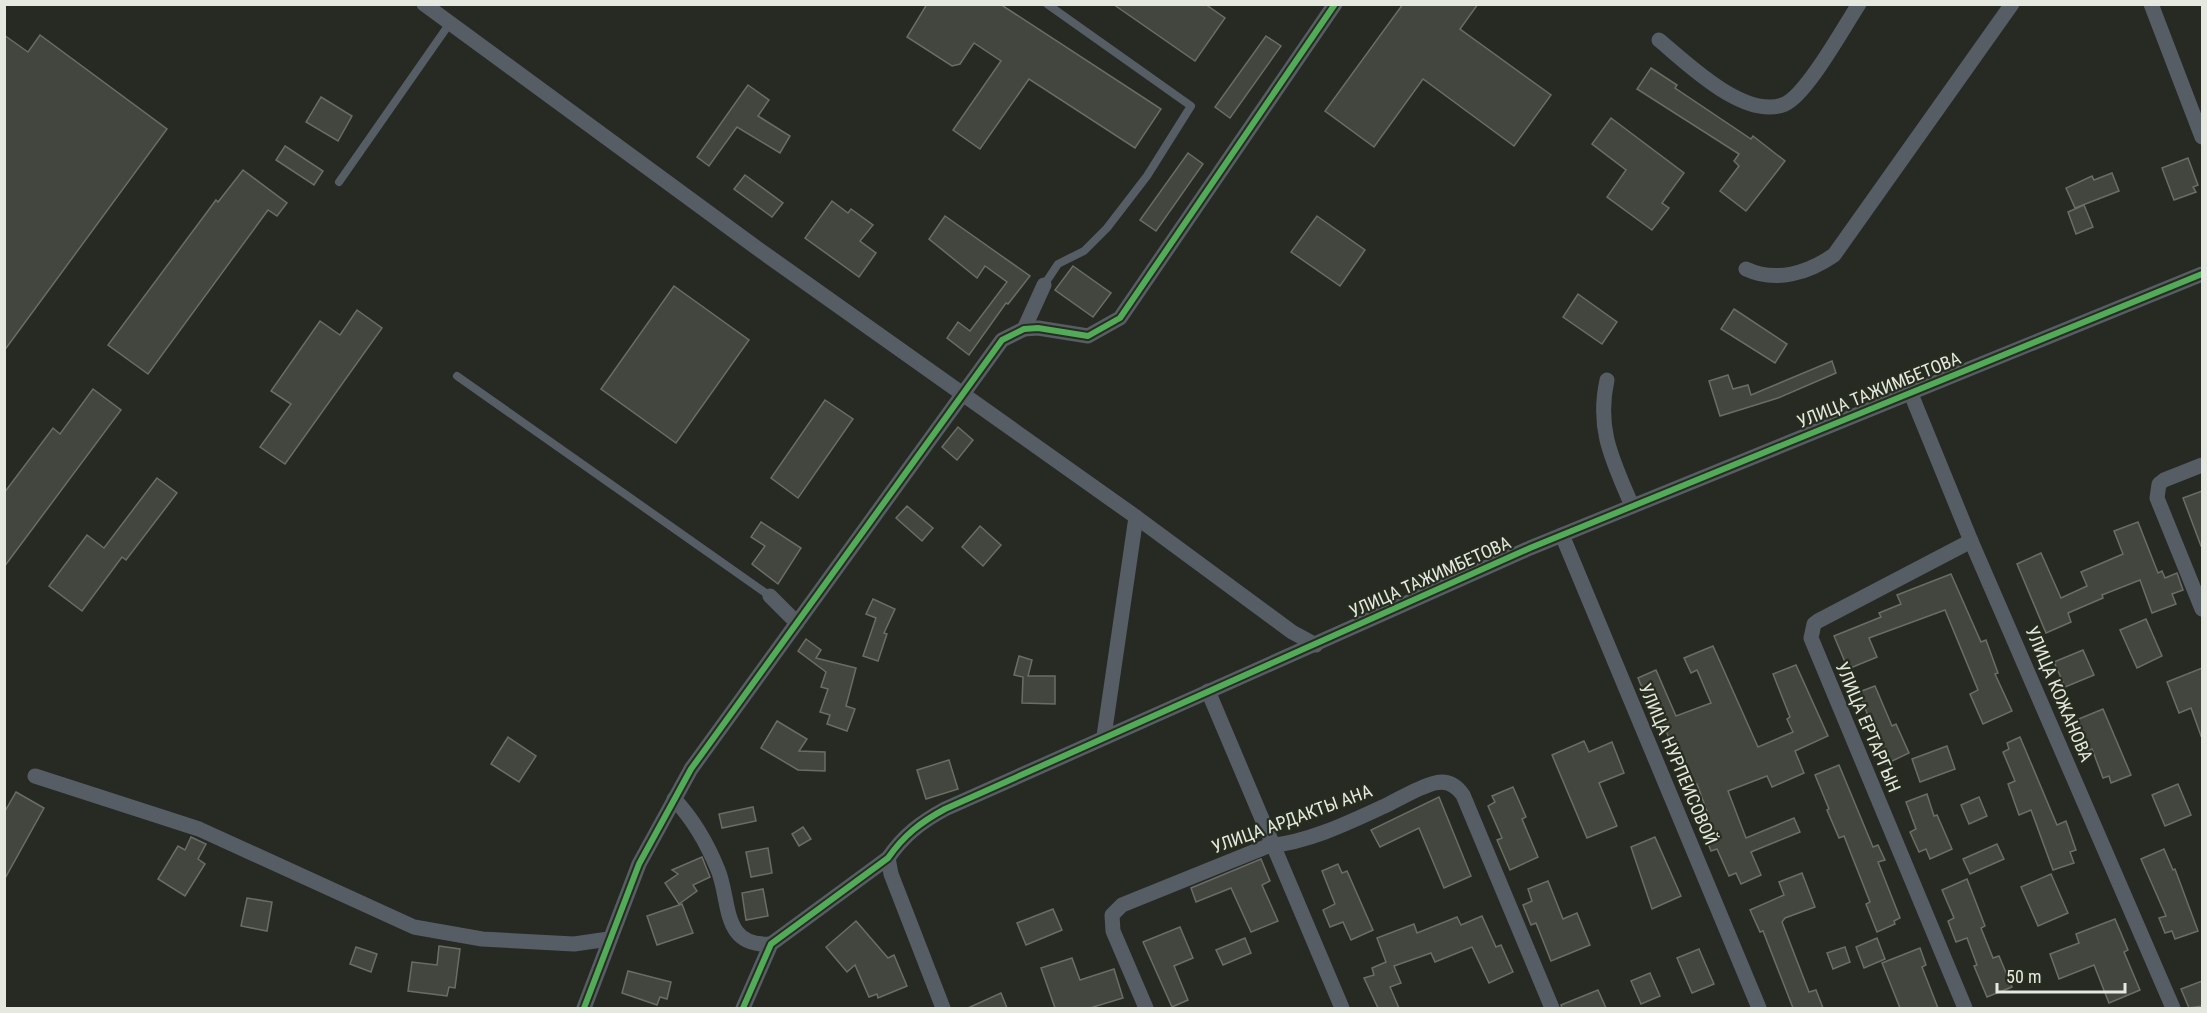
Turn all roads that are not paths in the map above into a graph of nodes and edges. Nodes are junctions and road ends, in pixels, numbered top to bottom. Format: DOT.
graph roads {
  1 [pos="424,4"];
  2 [pos="1047,4"];
  3 [pos="1335,4"];
  4 [pos="1859,4"];
  5 [pos="2012,4"];
  6 [pos="2151,4"];
  7 [pos="450,23"];
  8 [pos="1659,40"];
  9 [pos="2202,137"];
  10 [pos="339,182"];
  11 [pos="1746,269"];
  12 [pos="2202,274"];
  13 [pos="1044,285"];
  14 [pos="1024,329"];
  15 [pos="457,376"];
  16 [pos="1607,380"];
  17 [pos="964,394"];
  18 [pos="1911,394"];
  19 [pos="2202,465"];
  20 [pos="1632,506"];
  21 [pos="1136,517"];
  22 [pos="1562,535"];
  23 [pos="1971,541"];
  24 [pos="770,596"];
  25 [pos="2202,609"];
  26 [pos="797,623"];
  27 [pos="1316,645"];
  28 [pos="1208,691"];
  29 [pos="1104,736"];
  30 [pos="35,776"];
  31 [pos="674,799"];
  32 [pos="1274,845"];
  33 [pos="888,858"];
  34 [pos="609,939"];
  35 [pos="771,944"];
  36 [pos="584,1008"];
  37 [pos="743,1008"];
  38 [pos="943,1008"];
  39 [pos="1146,1008"];
  40 [pos="1342,1008"];
  41 [pos="1552,1008"];
  42 [pos="1759,1008"];
  43 [pos="1965,1008"];
  44 [pos="2173,1008"];
  1 -- 7 [label="street"];
  2 -- 13 [label="lane"];
  3 -- 14 [label="street"];
  4 -- 8 [label="street"];
  5 -- 11 [label="street"];
  6 -- 9 [label="street"];
  7 -- 10 [label="lane"];
  7 -- 17 [label="street"];
  12 -- 18 [label="street, УЛИЦА ТАЖИМБЕТОВА"];
  13 -- 14 [label="street"];
  14 -- 17 [label="street"];
  15 -- 24 [label="lane"];
  16 -- 20 [label="street"];
  17 -- 21 [label="street"];
  17 -- 26 [label="street"];
  18 -- 20 [label="street, УЛИЦА ТАЖИМБЕТОВА"];
  18 -- 23 [label="street, УЛИЦА КОЖАНОВА"];
  19 -- 25 [label="street"];
  20 -- 22 [label="street, УЛИЦА ТАЖИМБЕТОВА"];
  21 -- 27 [label="street"];
  21 -- 29 [label="street"];
  22 -- 27 [label="street, УЛИЦА ТАЖИМБЕТОВА"];
  22 -- 42 [label="street, УЛИЦА НУРПЕИСОВОЙ"];
  23 -- 43 [label="street, УЛИЦА ЕРТАРГЫН"];
  23 -- 44 [label="street, УЛИЦА КОЖАНОВА"];
  24 -- 26 [label="street"];
  26 -- 31 [label="street"];
  27 -- 28 [label="street, УЛИЦА ТАЖИМБЕТОВА"];
  28 -- 29 [label="street, УЛИЦА ТАЖИМБЕТОВА"];
  28 -- 32 [label="street"];
  29 -- 33 [label="street, УЛИЦА ТАЖИМБЕТОВА"];
  30 -- 34 [label="street"];
  31 -- 34 [label="street"];
  31 -- 35 [label="street"];
  32 -- 39 [label="street, УЛИЦА АРДАКТЫ АНА"];
  32 -- 40 [label="street"];
  32 -- 41 [label="street, УЛИЦА АРДАКТЫ АНА"];
  33 -- 35 [label="street, УЛИЦА ТАЖИМБЕТОВА"];
  33 -- 38 [label="street"];
  34 -- 36 [label="street"];
  35 -- 37 [label="street"];
}
